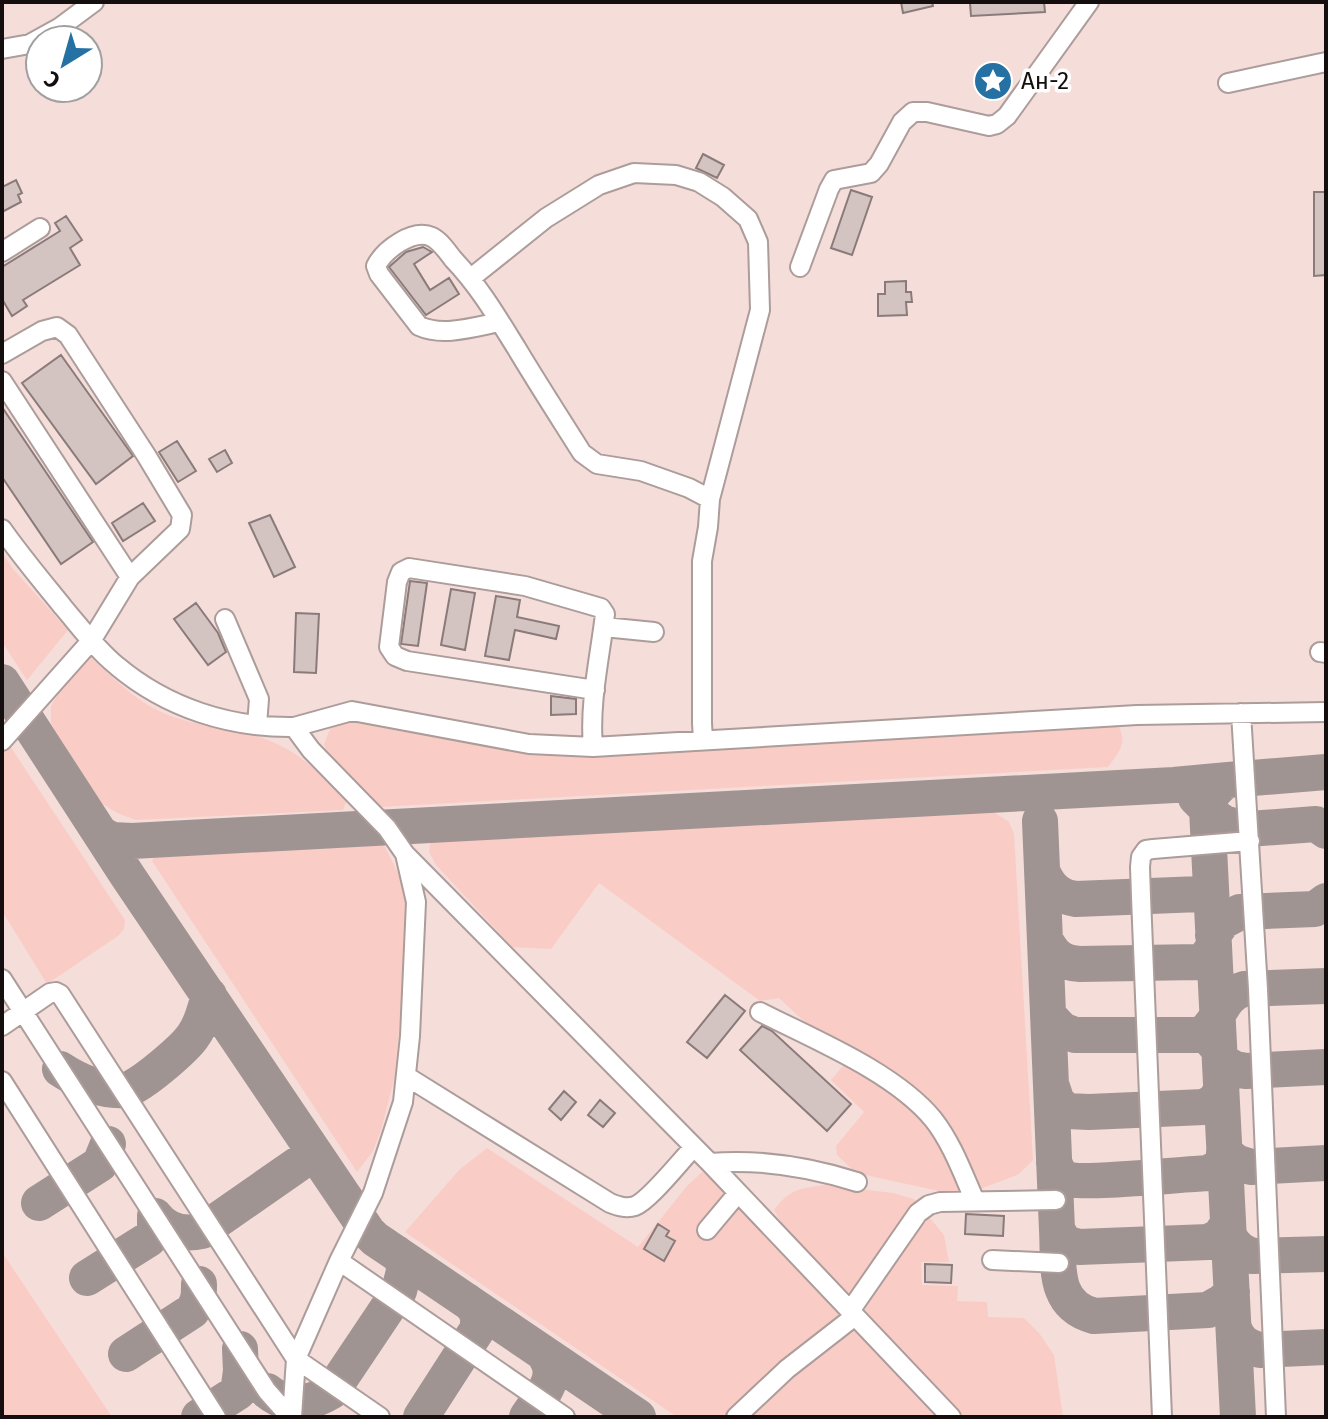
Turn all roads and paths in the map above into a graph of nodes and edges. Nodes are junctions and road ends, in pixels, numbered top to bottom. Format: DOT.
graph roads {
  1 [pos="94,2"];
  2 [pos="1089,2"];
  3 [pos="2,49"];
  4 [pos="1326,62"];
  5 [pos="1228,83"];
  6 [pos="40,228"];
  7 [pos="2,252"];
  8 [pos="800,267"];
  9 [pos="471,278"];
  10 [pos="500,322"];
  11 [pos="5,347"];
  12 [pos="2,381"];
  13 [pos="710,499"];
  14 [pos="2,529"];
  15 [pos="130,577"];
  16 [pos="225,619"];
  17 [pos="604,627"];
  18 [pos="654,632"];
  19 [pos="91,641"];
  20 [pos="595,690"];
  21 [pos="1326,712"];
  22 [pos="1241,713"];
  23 [pos="257,725"];
  24 [pos="294,727"];
  25 [pos="703,740"];
  26 [pos="2,741"];
  27 [pos="593,747"];
  28 [pos="1250,841"];
  29 [pos="405,854"];
  30 [pos="2,979"];
  31 [pos="23,1012"];
  32 [pos="760,1012"];
  33 [pos="2,1026"];
  34 [pos="406,1076"];
  35 [pos="2,1081"];
  36 [pos="694,1147"];
  37 [pos="710,1163"];
  38 [pos="857,1182"];
  39 [pos="738,1193"];
  40 [pos="1056,1200"];
  41 [pos="975,1201"];
  42 [pos="707,1230"];
  43 [pos="992,1260"];
  44 [pos="339,1261"];
  45 [pos="1059,1263"];
  46 [pos="853,1314"];
  47 [pos="296,1359"];
  48 [pos="216,1417"];
  49 [pos="291,1417"];
  50 [pos="380,1417"];
  51 [pos="565,1417"];
  52 [pos="736,1417"];
  53 [pos="951,1417"];
  54 [pos="1162,1417"];
  55 [pos="1276,1417"];
  1 -- 3 [label="lane"];
  2 -- 8 [label="lane"];
  4 -- 5 [label="lane"];
  6 -- 7 [label="lane"];
  9 -- 10 [label="lane"];
  9 -- 10 [label="lane"];
  9 -- 13 [label="lane"];
  10 -- 13 [label="lane"];
  11 -- 15 [label="lane"];
  12 -- 15 [label="lane"];
  13 -- 25 [label="lane"];
  14 -- 19 [label="lane"];
  15 -- 19 [label="lane"];
  16 -- 23 [label="lane"];
  17 -- 18 [label="lane"];
  17 -- 20 [label="lane"];
  17 -- 20 [label="lane"];
  19 -- 23 [label="lane"];
  19 -- 26 [label="lane"];
  20 -- 27 [label="lane"];
  21 -- 22 [label="lane"];
  22 -- 25 [label="lane"];
  22 -- 28 [label="lane"];
  23 -- 24 [label="lane"];
  24 -- 27 [label="lane"];
  24 -- 29 [label="lane"];
  25 -- 27 [label="lane"];
  28 -- 54 [label="lane"];
  28 -- 55 [label="lane"];
  29 -- 34 [label="lane"];
  29 -- 36 [label="lane"];
  30 -- 31 [label="lane"];
  31 -- 33 [label="lane"];
  31 -- 47 [label="lane"];
  31 -- 49 [label="lane"];
  32 -- 41 [label="lane"];
  34 -- 36 [label="lane"];
  34 -- 44 [label="lane"];
  35 -- 48 [label="lane"];
  36 -- 37 [label="lane"];
  37 -- 38 [label="lane"];
  37 -- 39 [label="lane"];
  39 -- 42 [label="lane"];
  39 -- 46 [label="lane"];
  40 -- 41 [label="lane"];
  41 -- 46 [label="lane"];
  43 -- 45 [label="lane"];
  44 -- 47 [label="lane"];
  44 -- 51 [label="lane"];
  46 -- 52 [label="lane"];
  46 -- 53 [label="lane"];
  47 -- 49 [label="lane"];
  47 -- 50 [label="lane"];
}
